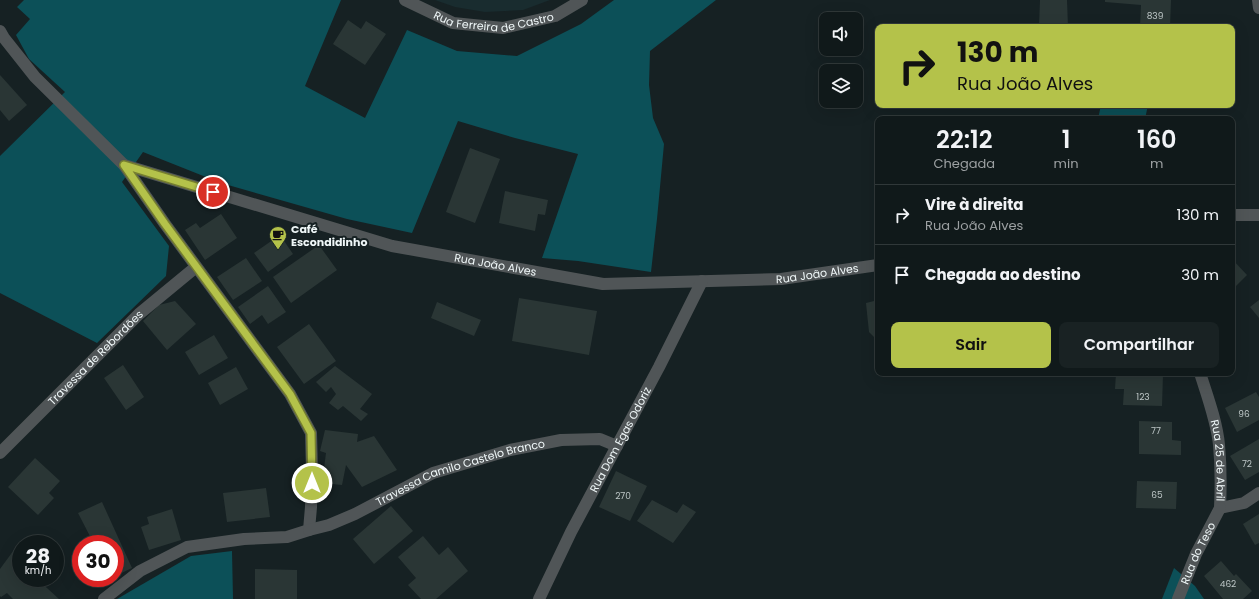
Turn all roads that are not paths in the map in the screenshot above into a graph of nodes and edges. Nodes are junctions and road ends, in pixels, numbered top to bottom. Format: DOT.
graph roads {
  1 [pos="405,0"];
  2 [pos="582,0"];
  3 [pos="1258,0"];
  4 [pos="1259,8"];
  5 [pos="0,31"];
  6 [pos="124,165"];
  7 [pos="1235,215"];
  8 [pos="1259,215"];
  9 [pos="875,265"];
  10 [pos="196,267"];
  11 [pos="702,281"];
  12 [pos="1201,376"];
  13 [pos="617,446"];
  14 [pos="0,453"];
  15 [pos="1259,493"];
  16 [pos="1220,508"];
  17 [pos="309,530"];
  18 [pos="104,599"];
  19 [pos="539,599"];
  20 [pos="1178,599"];
  1 -- 2 [label="street, Rua Ferreira de Castro"];
  3 -- 4 [label="street"];
  5 -- 6 [label="street"];
  6 -- 10 [label="street"];
  6 -- 11 [label="street, Rua João Alves"];
  7 -- 8 [label="street"];
  9 -- 11 [label="street, Rua João Alves"];
  10 -- 14 [label="street, Travessa de Rebordões"];
  10 -- 17 [label="street"];
  11 -- 13 [label="street, Rua Dom Egas Odoriz"];
  12 -- 16 [label="street, Rua 25 de Abril"];
  13 -- 17 [label="street, Travessa Camilo Castelo Branco"];
  13 -- 19 [label="street, Rua Dom Egas Odoriz"];
  15 -- 16 [label="street, Rua 25 de Abril"];
  16 -- 20 [label="street, Rua do Teso"];
  17 -- 18 [label="street, Travessa Camilo Castelo Branco"];
}
